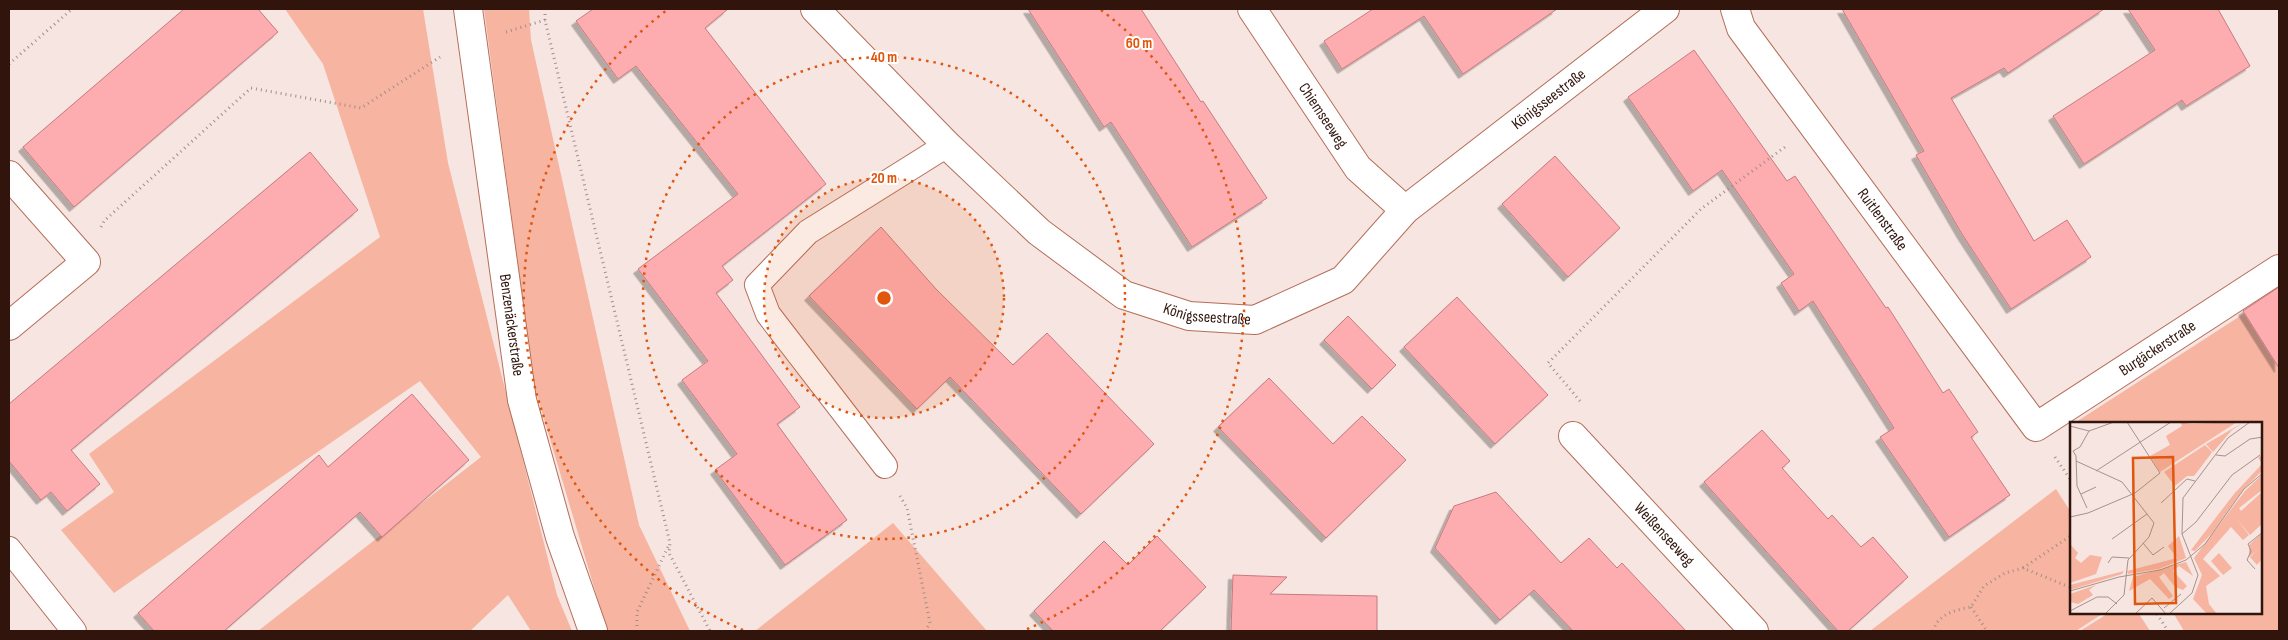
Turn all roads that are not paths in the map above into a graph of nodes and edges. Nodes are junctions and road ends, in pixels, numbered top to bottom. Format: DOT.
graph roads {
  1 [pos="468,9"];
  2 [pos="815,9"];
  3 [pos="1252,9"];
  4 [pos="1665,9"];
  5 [pos="1735,9"];
  6 [pos="947,145"];
  7 [pos="9,175"];
  8 [pos="1405,210"];
  9 [pos="2279,269"];
  10 [pos="9,326"];
  11 [pos="2036,427"];
  12 [pos="1573,436"];
  13 [pos="885,466"];
  14 [pos="9,549"];
  15 [pos="74,631"];
  16 [pos="593,631"];
  17 [pos="1754,631"];
  1 -- 16 [label="street, Benzenäckerstraße"];
  2 -- 6 [label="street, Königsseestraße"];
  3 -- 8 [label="street, Chiemseeweg"];
  4 -- 8 [label="street, Königsseestraße"];
  5 -- 11 [label="street, Ruitlenstraße"];
  6 -- 8 [label="street, Königsseestraße"];
  6 -- 13 [label="lane"];
  7 -- 10 [label="street"];
  9 -- 11 [label="street, Burgäckerstraße"];
  12 -- 17 [label="street, Weißenseeweg"];
  14 -- 15 [label="lane"];
}
